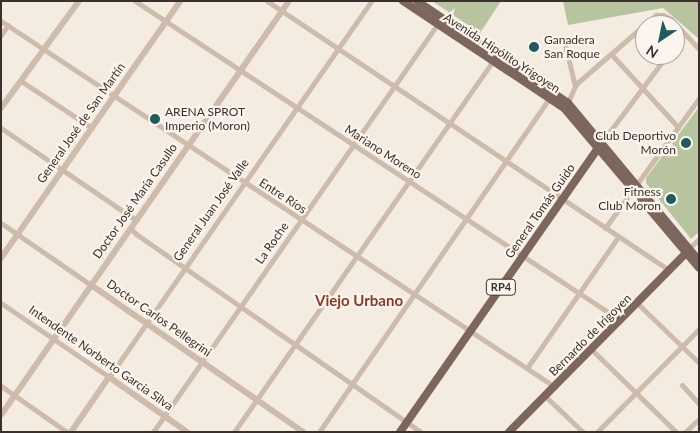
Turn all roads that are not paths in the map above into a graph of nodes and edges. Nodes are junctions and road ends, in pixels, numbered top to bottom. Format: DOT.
graph roads {
  1 [pos="79,1"];
  2 [pos="135,1"];
  3 [pos="180,1"];
  4 [pos="267,1"];
  5 [pos="289,1"];
  6 [pos="371,1"];
  7 [pos="403,1"];
  8 [pos="417,1"];
  9 [pos="282,11"];
  10 [pos="1,21"];
  11 [pos="440,21"];
  12 [pos="166,22"];
  13 [pos="8,26"];
  14 [pos="635,34"];
  15 [pos="685,34"];
  16 [pos="1,35"];
  17 [pos="565,45"];
  18 [pos="338,48"];
  19 [pos="44,49"];
  20 [pos="699,49"];
  21 [pos="612,55"];
  22 [pos="496,57"];
  23 [pos="660,65"];
  24 [pos="241,71"];
  25 [pos="21,81"];
  26 [pos="575,86"];
  27 [pos="394,87"];
  28 [pos="643,88"];
  29 [pos="114,96"];
  30 [pos="550,97"];
  31 [pos="699,98"];
  32 [pos="566,105"];
  33 [pos="296,107"];
  34 [pos="1,108"];
  35 [pos="449,123"];
  36 [pos="678,127"];
  37 [pos="1,128"];
  38 [pos="92,128"];
  39 [pos="188,145"];
  40 [pos="354,145"];
  41 [pos="600,145"];
  42 [pos="506,162"];
  43 [pos="63,169"];
  44 [pos="409,181"];
  45 [pos="244,182"];
  46 [pos="635,187"];
  47 [pos="562,199"];
  48 [pos="301,219"];
  49 [pos="466,219"];
  50 [pos="136,220"];
  51 [pos="1,222"];
  52 [pos="130,228"];
  53 [pos="606,228"];
  54 [pos="18,234"];
  55 [pos="618,236"];
  56 [pos="699,239"];
  57 [pos="687,251"];
  58 [pos="357,256"];
  59 [pos="523,256"];
  60 [pos="1,258"];
  61 [pos="699,261"];
  62 [pos="184,268"];
  63 [pos="699,268"];
  64 [pos="669,270"];
  65 [pos="91,284"];
  66 [pos="580,293"];
  67 [pos="415,294"];
  68 [pos="1,303"];
  69 [pos="637,303"];
  70 [pos="240,306"];
  71 [pos="620,320"];
  72 [pos="146,323"];
  73 [pos="699,329"];
  74 [pos="471,331"];
  75 [pos="54,339"];
  76 [pos="295,344"];
  77 [pos="682,346"];
  78 [pos="591,349"];
  79 [pos="202,362"];
  80 [pos="698,362"];
  81 [pos="527,368"];
  82 [pos="109,378"];
  83 [pos="352,384"];
  84 [pos="682,385"];
  85 [pos="1,386"];
  86 [pos="554,387"];
  87 [pos="636,392"];
  88 [pos="15,395"];
  89 [pos="546,396"];
  90 [pos="257,399"];
  91 [pos="699,404"];
  92 [pos="1,415"];
  93 [pos="164,416"];
  94 [pos="699,419"];
  95 [pos="407,422"];
  96 [pos="66,432"];
  97 [pos="71,432"];
  98 [pos="153,432"];
  99 [pos="188,432"];
  100 [pos="234,432"];
  101 [pos="304,432"];
  102 [pos="318,432"];
  103 [pos="400,432"];
  104 [pos="421,432"];
  105 [pos="509,432"];
  106 [pos="583,432"];
  107 [pos="597,432"];
  108 [pos="676,432"];
  109 [pos="685,432"];
  1 -- 19 [label="street"];
  2 -- 12 [label="street, Mariano Moreno"];
  3 -- 12 [label="street, General José de San Martín"];
  4 -- 9 [label="street"];
  5 -- 9 [label="street, Doctor José María Casullo"];
  6 -- 18 [label="street, General Juan José Valle"];
  7 -- 11 [label="main road, Avenida Hipólito Yrigoyen"];
  8 -- 11 [label="main road, Avenida Hipólito Yrigoyen"];
  9 -- 18 [label="street"];
  9 -- 24 [label="street, Doctor José María Casullo"];
  10 -- 13 [label="street, Entre Ríos"];
  11 -- 22 [label="main road, Avenida Hipólito Yrigoyen"];
  11 -- 27 [label="street, La Roche"];
  12 -- 24 [label="street, Mariano Moreno"];
  12 -- 29 [label="street, General José de San Martín"];
  13 -- 16 [label="street"];
  13 -- 19 [label="street, Entre Ríos"];
  14 -- 21 [label="street"];
  15 -- 20 [label="street"];
  17 -- 26 [label="street"];
  18 -- 27 [label="street"];
  18 -- 33 [label="street, General Juan José Valle"];
  19 -- 25 [label="street"];
  19 -- 29 [label="street, Entre Ríos"];
  21 -- 26 [label="street"];
  21 -- 28 [label="street"];
  22 -- 30 [label="main road, Avenida Hipólito Yrigoyen"];
  22 -- 32 [label="main road, Avenida Hipólito Yrigoyen"];
  22 -- 35 [label="street"];
  23 -- 28 [label="street, General Tomás Guido"];
  24 -- 33 [label="street, Mariano Moreno"];
  24 -- 39 [label="street, Doctor José María Casullo"];
  25 -- 34 [label="street"];
  25 -- 38 [label="street"];
  26 -- 32 [label="street"];
  27 -- 35 [label="street"];
  27 -- 40 [label="street, La Roche"];
  28 -- 36 [label="street"];
  28 -- 41 [label="street, General Tomás Guido"];
  29 -- 38 [label="street, General José de San Martín"];
  29 -- 39 [label="street, Entre Ríos"];
  30 -- 32 [label="main road, Avenida Hipólito Yrigoyen"];
  30 -- 42 [label="street"];
  31 -- 36 [label="street"];
  32 -- 41 [label="main road, Avenida Hipólito Yrigoyen"];
  33 -- 40 [label="street, Mariano Moreno"];
  33 -- 45 [label="street, General Juan José Valle"];
  35 -- 42 [label="street"];
  35 -- 44 [label="street"];
  36 -- 46 [label="street"];
  37 -- 43 [label="street"];
  38 -- 43 [label="street, General José de San Martín"];
  39 -- 45 [label="street, Entre Ríos"];
  39 -- 50 [label="street, Doctor José María Casullo"];
  40 -- 44 [label="street, Mariano Moreno"];
  40 -- 48 [label="street, La Roche"];
  41 -- 46 [label="main road, Avenida Hipólito Yrigoyen"];
  41 -- 47 [label="main road, General Tomás Guido / RP4"];
  42 -- 47 [label="street"];
  42 -- 49 [label="street"];
  43 -- 50 [label="street"];
  43 -- 54 [label="street, General José de San Martín"];
  44 -- 49 [label="street, Mariano Moreno"];
  44 -- 58 [label="street"];
  45 -- 48 [label="street, Entre Ríos"];
  45 -- 62 [label="street, General Juan José Valle"];
  46 -- 53 [label="street"];
  46 -- 57 [label="main road, Avenida Hipólito Yrigoyen"];
  47 -- 53 [label="street"];
  47 -- 59 [label="main road, General Tomás Guido / RP4"];
  48 -- 58 [label="street, Entre Ríos"];
  48 -- 70 [label="street, La Roche"];
  49 -- 59 [label="street, Mariano Moreno"];
  49 -- 67 [label="street"];
  50 -- 52 [label="street, Doctor José María Casullo"];
  51 -- 54 [label="street, Doctor Carlos Pellegrini"];
  52 -- 62 [label="street"];
  52 -- 65 [label="street, Doctor José María Casullo"];
  53 -- 55 [label="street"];
  54 -- 60 [label="street, General José de San Martín"];
  54 -- 65 [label="street, Doctor Carlos Pellegrini"];
  55 -- 64 [label="street"];
  55 -- 66 [label="street"];
  56 -- 57 [label="street, Bernardo de Irigoyen"];
  57 -- 61 [label="main road, Avenida Hipólito Yrigoyen"];
  57 -- 63 [label="main road, Avenida Hipólito Yrigoyen"];
  57 -- 64 [label="main road, Bernardo de Irigoyen"];
  58 -- 67 [label="street, Entre Ríos"];
  58 -- 76 [label="street"];
  59 -- 66 [label="street, Mariano Moreno"];
  59 -- 74 [label="main road, General Tomás Guido / RP4"];
  62 -- 70 [label="street"];
  62 -- 72 [label="street, General Juan José Valle"];
  64 -- 69 [label="main road, Bernardo de Irigoyen"];
  65 -- 72 [label="street, Doctor Carlos Pellegrini"];
  65 -- 75 [label="street, Doctor José María Casullo"];
  66 -- 71 [label="street, Mariano Moreno"];
  66 -- 81 [label="street"];
  67 -- 74 [label="street, Entre Ríos"];
  67 -- 83 [label="street"];
  68 -- 75 [label="street, Intendente Norberto García Silva"];
  69 -- 71 [label="main road, Bernardo de Irigoyen"];
  69 -- 77 [label="street"];
  70 -- 76 [label="street"];
  70 -- 79 [label="street, La Roche"];
  71 -- 78 [label="main road, Bernardo de Irigoyen"];
  72 -- 79 [label="street, Doctor Carlos Pellegrini"];
  72 -- 82 [label="street, General Juan José Valle"];
  73 -- 77 [label="street"];
  74 -- 81 [label="street, Entre Ríos"];
  74 -- 95 [label="main road, General Tomás Guido / RP4"];
  75 -- 82 [label="street, Intendente Norberto García Silva"];
  75 -- 88 [label="street, Doctor José María Casullo"];
  76 -- 83 [label="street"];
  76 -- 90 [label="street"];
  77 -- 80 [label="street"];
  77 -- 87 [label="street"];
  78 -- 86 [label="main road, Bernardo de Irigoyen"];
  78 -- 87 [label="street"];
  79 -- 90 [label="street, Doctor Carlos Pellegrini"];
  79 -- 93 [label="street, La Roche"];
  81 -- 86 [label="street, Entre Ríos"];
  82 -- 93 [label="street, Intendente Norberto García Silva"];
  82 -- 97 [label="street, General Juan José Valle"];
  83 -- 95 [label="street"];
  83 -- 102 [label="street"];
  84 -- 91 [label="street"];
  85 -- 88 [label="street"];
  86 -- 89 [label="main road, Bernardo de Irigoyen"];
  87 -- 107 [label="street"];
  87 -- 108 [label="street"];
  88 -- 92 [label="street, Doctor José María Casullo"];
  88 -- 96 [label="street"];
  89 -- 105 [label="main road, Bernardo de Irigoyen"];
  89 -- 106 [label="street"];
  90 -- 100 [label="street"];
  90 -- 101 [label="street, Doctor Carlos Pellegrini"];
  93 -- 98 [label="street, La Roche"];
  93 -- 99 [label="street, Intendente Norberto García Silva"];
  94 -- 109 [label="street"];
  95 -- 103 [label="main road, General Tomás Guido / RP4"];
  95 -- 104 [label="street"];
}
